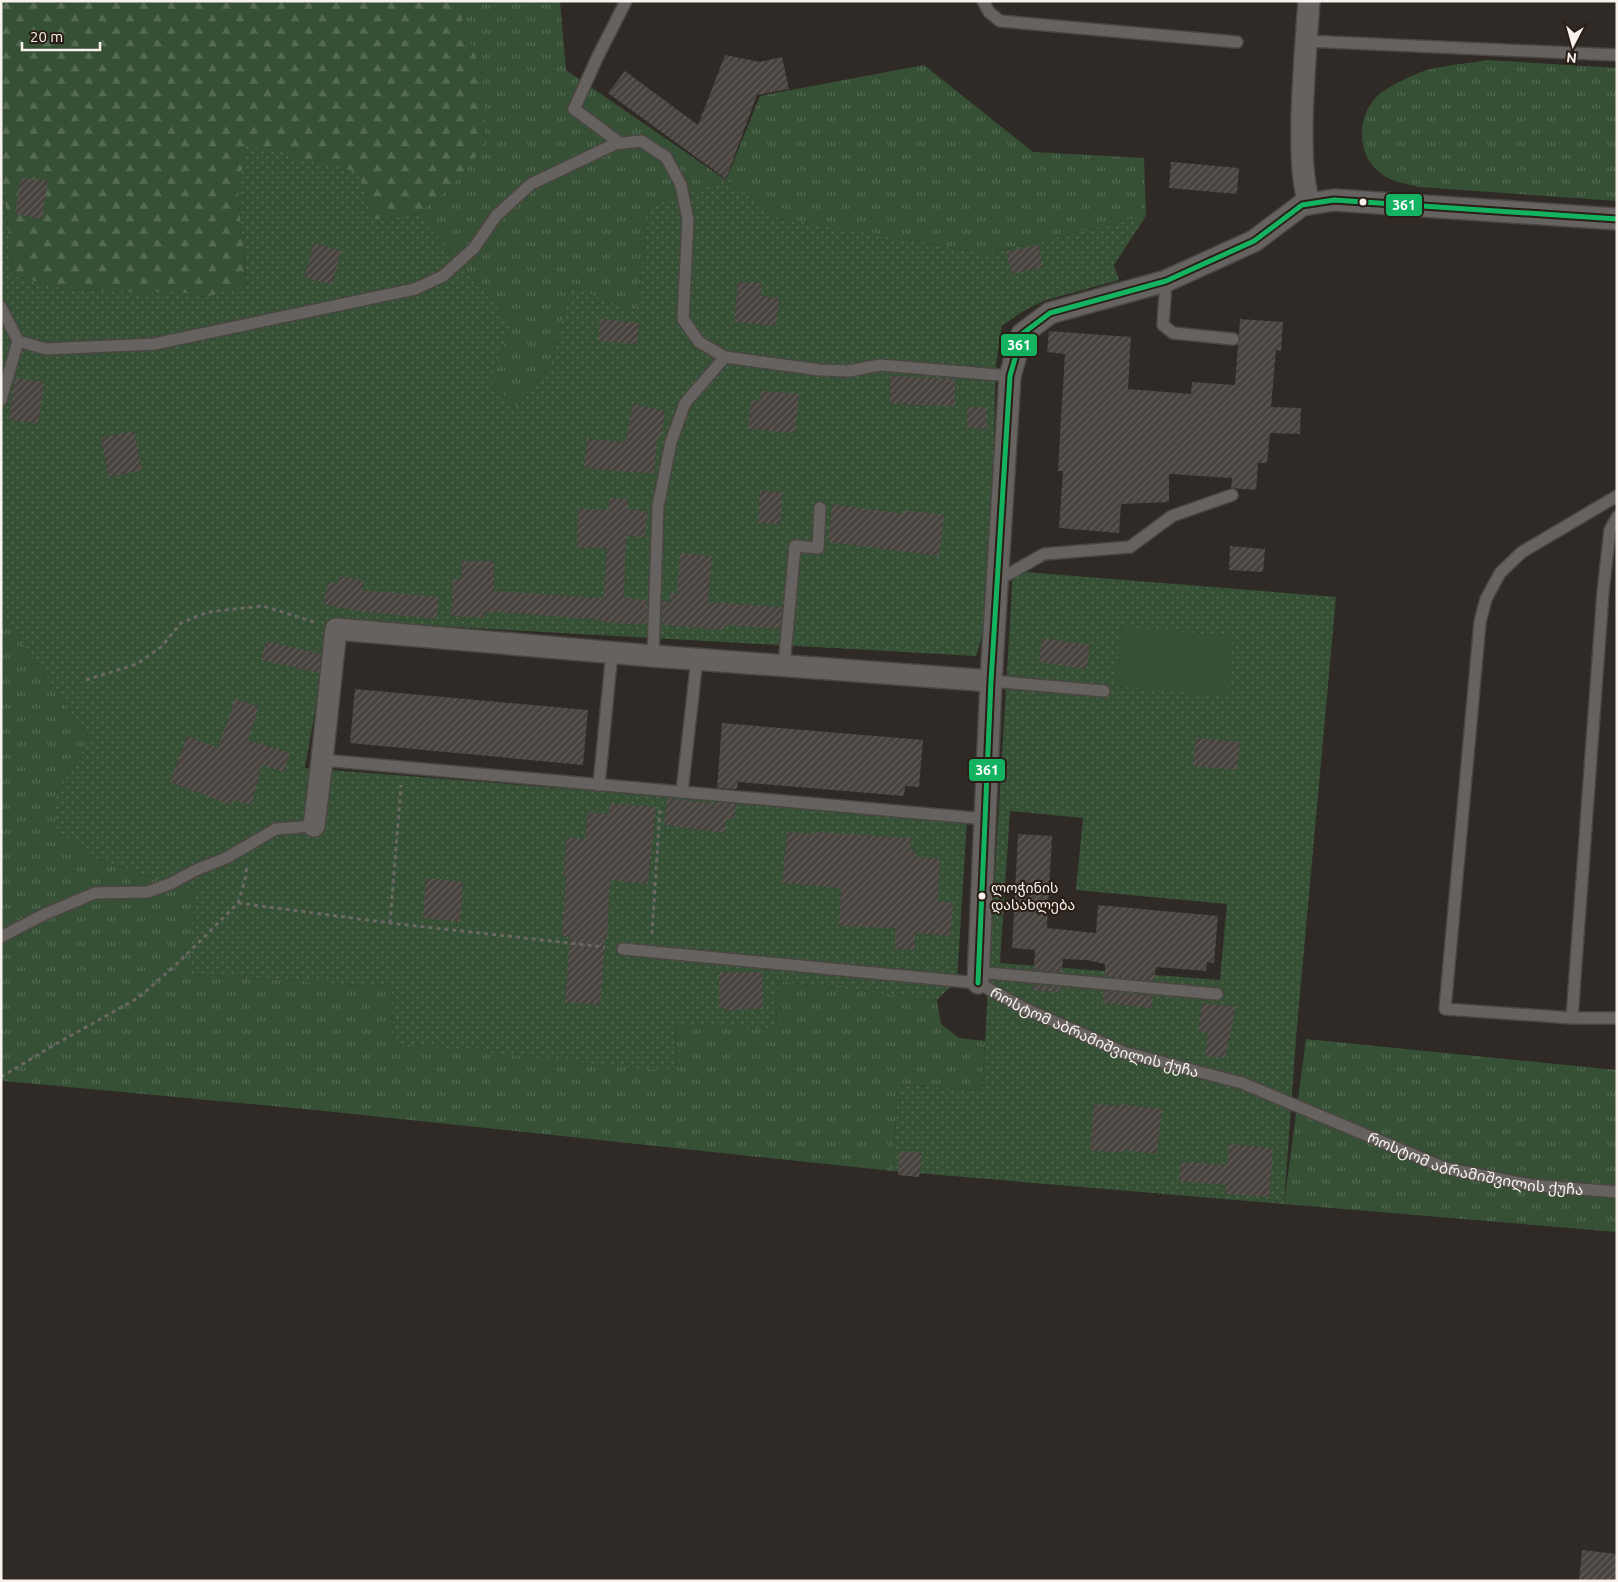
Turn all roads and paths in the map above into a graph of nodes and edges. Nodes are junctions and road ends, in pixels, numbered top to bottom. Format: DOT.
graph roads {
  1 [pos="626,1"];
  2 [pos="983,1"];
  3 [pos="1309,1"];
  4 [pos="1306,41"];
  5 [pos="1237,42"];
  6 [pos="1617,55"];
  7 [pos="620,143"];
  8 [pos="1309,204"];
  9 [pos="1617,219"];
  10 [pos="1166,281"];
  11 [pos="1,307"];
  12 [pos="1233,338"];
  13 [pos="18,341"];
  14 [pos="725,357"];
  15 [pos="1010,376"];
  16 [pos="1,400"];
  17 [pos="1232,495"];
  18 [pos="1617,496"];
  19 [pos="820,508"];
  20 [pos="1617,517"];
  21 [pos="998,580"];
  22 [pos="336,628"];
  23 [pos="612,652"];
  24 [pos="653,656"];
  25 [pos="697,659"];
  26 [pos="784,666"];
  27 [pos="86,680"];
  28 [pos="991,681"];
  29 [pos="1104,691"];
  30 [pos="322,760"];
  31 [pos="402,767"];
  32 [pos="599,785"];
  33 [pos="661,790"];
  34 [pos="682,792"];
  35 [pos="986,819"];
  36 [pos="314,826"];
  37 [pos="248,845"];
  38 [pos="238,903"];
  39 [pos="390,922"];
  40 [pos="1,937"];
  41 [pos="623,949"];
  42 [pos="651,952"];
  43 [pos="978,977"];
  44 [pos="1217,994"];
  45 [pos="1572,1018"];
  46 [pos="1617,1018"];
  47 [pos="1,1077"];
  48 [pos="1617,1192"];
  1 -- 7 [label="lane"];
  2 -- 5 [label="lane"];
  3 -- 4 [label="street"];
  4 -- 6 [label="lane"];
  4 -- 8 [label="street"];
  7 -- 13 [label="lane"];
  7 -- 14 [label="lane"];
  8 -- 9 [label="street"];
  8 -- 10 [label="street, როსტომ აბრამიშვილის ქუჩა"];
  10 -- 12 [label="lane"];
  10 -- 15 [label="street, როსტომ აბრამიშვილის ქუჩა"];
  11 -- 13 [label="lane"];
  13 -- 16 [label="lane"];
  14 -- 15 [label="lane"];
  14 -- 24 [label="lane"];
  15 -- 21 [label="street, როსტომ აბრამიშვილის ქუჩა"];
  17 -- 21 [label="lane"];
  18 -- 45 [label="lane"];
  19 -- 26 [label="lane"];
  20 -- 45 [label="lane"];
  21 -- 28 [label="street, როსტომ აბრამიშვილის ქუჩა"];
  22 -- 23 [label="street"];
  22 -- 27 [label="path"];
  22 -- 30 [label="street"];
  23 -- 24 [label="street"];
  23 -- 32 [label="lane"];
  24 -- 25 [label="street"];
  25 -- 26 [label="street"];
  25 -- 34 [label="lane"];
  26 -- 28 [label="street"];
  28 -- 29 [label="lane"];
  28 -- 35 [label="street, როსტომ აბრამიშვილის ქუჩა"];
  30 -- 31 [label="lane"];
  30 -- 36 [label="street"];
  31 -- 32 [label="lane"];
  31 -- 39 [label="path"];
  32 -- 33 [label="lane"];
  33 -- 34 [label="lane"];
  33 -- 42 [label="path"];
  34 -- 35 [label="lane"];
  35 -- 43 [label="street, როსტომ აბრამიშვილის ქუჩა"];
  36 -- 37 [label="lane"];
  37 -- 38 [label="path"];
  37 -- 40 [label="lane"];
  38 -- 39 [label="path"];
  38 -- 47 [label="path"];
  39 -- 41 [label="path"];
  41 -- 42 [label="lane"];
  42 -- 43 [label="lane"];
  43 -- 44 [label="lane"];
  43 -- 48 [label="lane, როსტომ აბრამიშვილის ქუჩა"];
  45 -- 46 [label="lane"];
}
